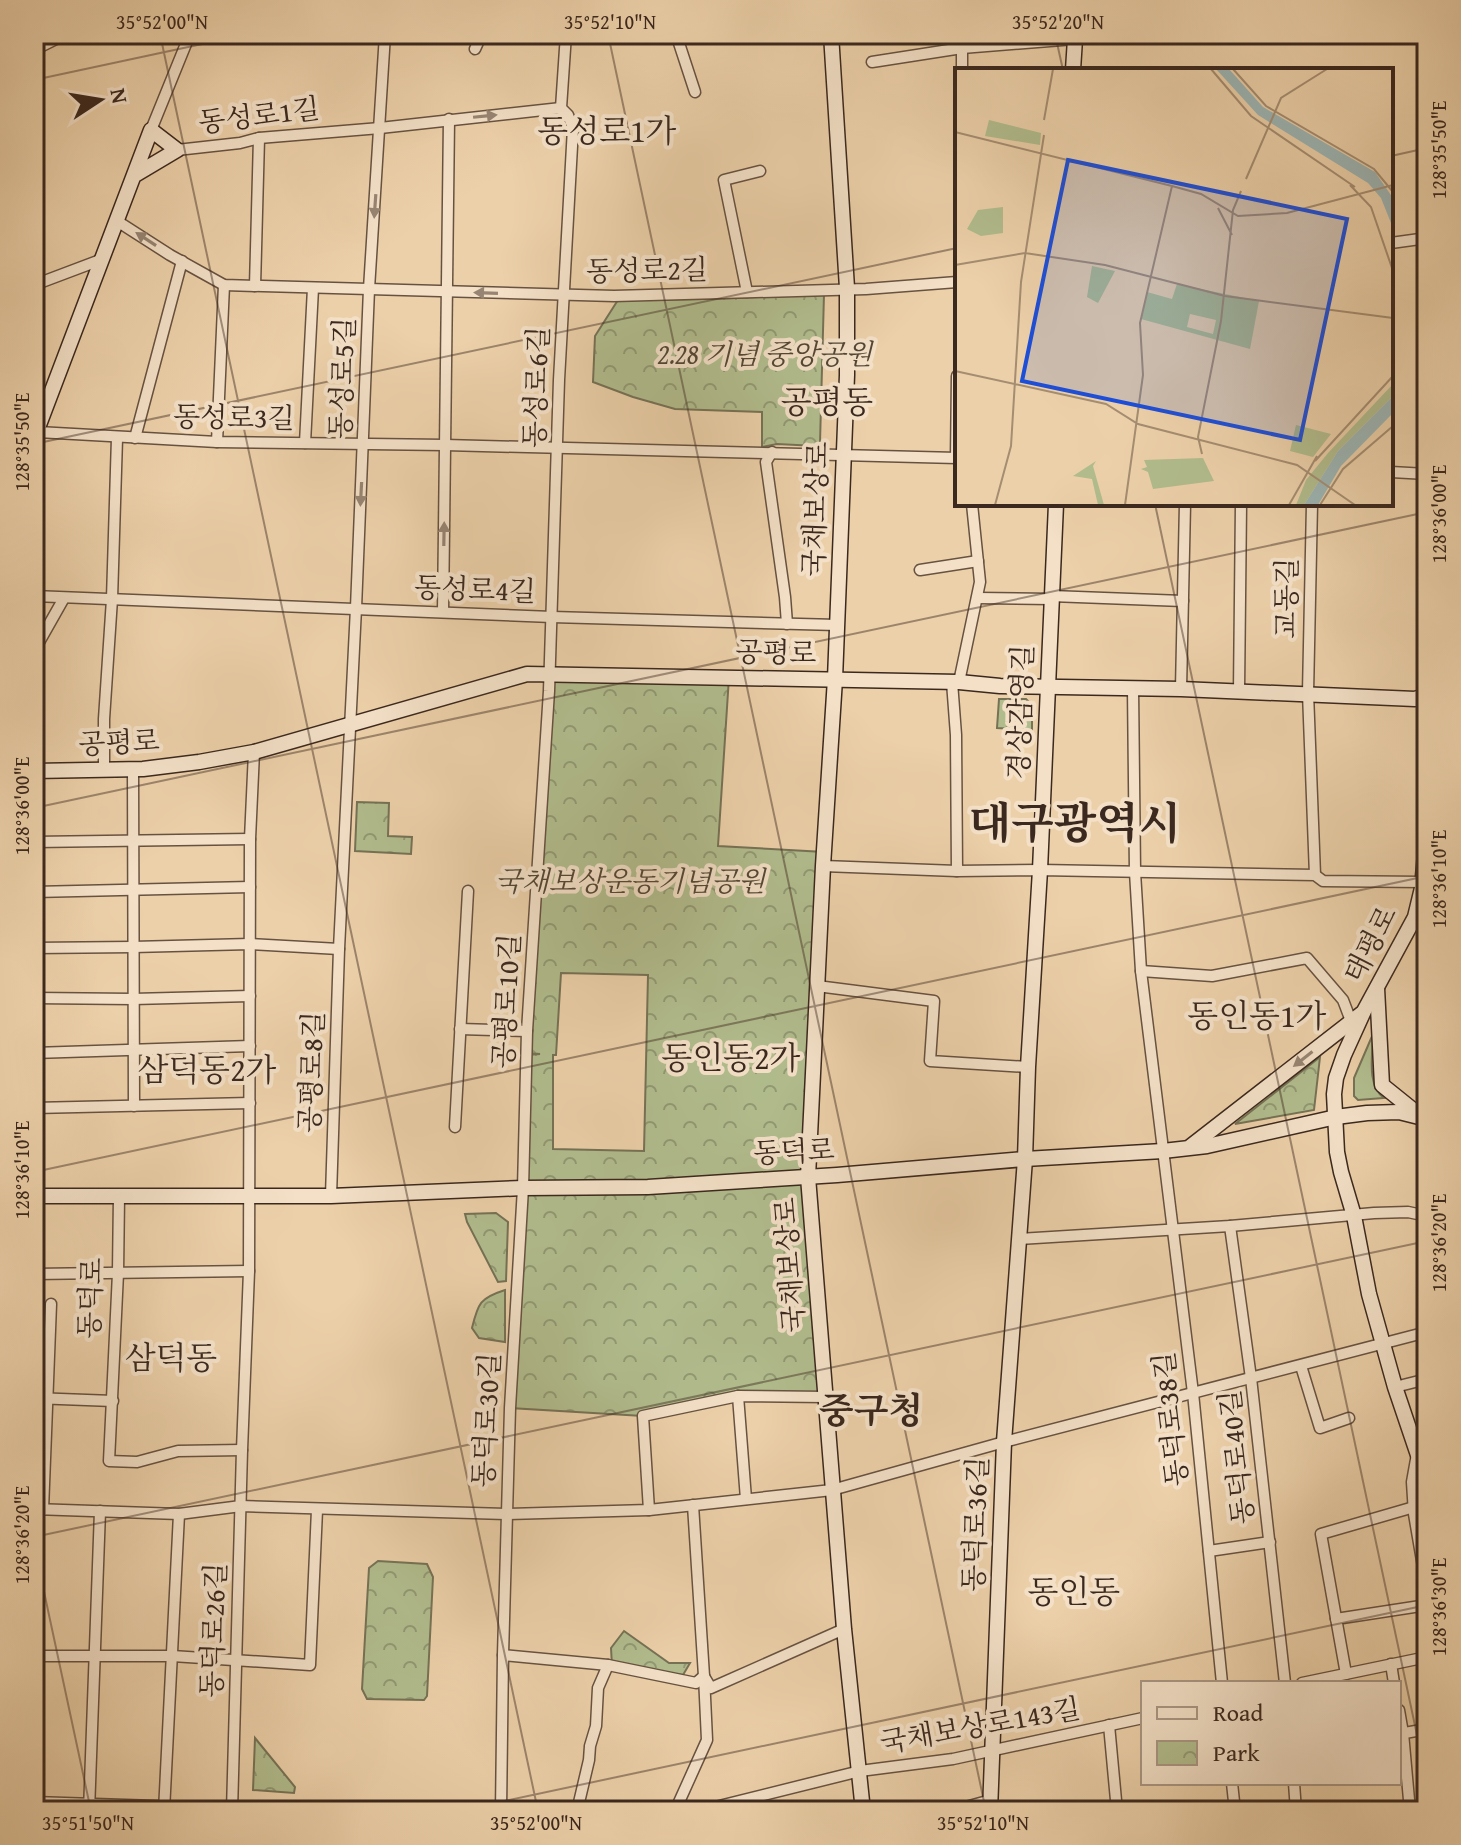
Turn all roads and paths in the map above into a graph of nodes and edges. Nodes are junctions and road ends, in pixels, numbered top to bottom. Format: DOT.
graph roads {
  1 [pos="66,34"];
  2 [pos="190,34"];
  3 [pos="385,34"];
  4 [pos="523,34"];
  5 [pos="566,34"];
  6 [pos="676,34"];
  7 [pos="831,34"];
  8 [pos="958,34"];
  9 [pos="1101,34"];
  10 [pos="1073,37"];
  11 [pos="962,48"];
  12 [pos="475,49"];
  13 [pos="34,50"];
  14 [pos="872,62"];
  15 [pos="962,68"];
  16 [pos="1073,68"];
  17 [pos="695,92"];
  18 [pos="561,108"];
  19 [pos="449,119"];
  20 [pos="380,128"];
  21 [pos="151,130"];
  22 [pos="259,138"];
  23 [pos="177,150"];
  24 [pos="760,171"];
  25 [pos="135,175"];
  26 [pos="117,221"];
  27 [pos="1427,238"];
  28 [pos="1393,243"];
  29 [pos="103,259"];
  30 [pos="182,261"];
  31 [pos="955,282"];
  32 [pos="34,285"];
  33 [pos="224,285"];
  34 [pos="255,286"];
  35 [pos="313,288"];
  36 [pos="847,288"];
  37 [pos="369,289"];
  38 [pos="447,292"];
  39 [pos="747,292"];
  40 [pos="564,296"];
  41 [pos="36,435"];
  42 [pos="117,438"];
  43 [pos="135,438"];
  44 [pos="217,442"];
  45 [pos="305,443"];
  46 [pos="364,444"];
  47 [pos="445,445"];
  48 [pos="558,449"];
  49 [pos="772,452"];
  50 [pos="843,455"];
  51 [pos="955,458"];
  52 [pos="1393,472"];
  53 [pos="1427,474"];
  54 [pos="972,506"];
  55 [pos="1056,506"];
  56 [pos="1185,506"];
  57 [pos="1241,506"];
  58 [pos="1312,506"];
  59 [pos="978,561"];
  60 [pos="920,570"];
  61 [pos="34,596"];
  62 [pos="64,598"];
  63 [pos="977,598"];
  64 [pos="1051,598"];
  65 [pos="112,599"];
  66 [pos="1183,601"];
  67 [pos="356,608"];
  68 [pos="443,612"];
  69 [pos="552,617"];
  70 [pos="787,624"];
  71 [pos="837,625"];
  72 [pos="34,651"];
  73 [pos="549,673"];
  74 [pos="835,679"];
  75 [pos="956,682"];
  76 [pos="1047,686"];
  77 [pos="1133,688"];
  78 [pos="1181,689"];
  79 [pos="1239,691"];
  80 [pos="1308,693"];
  81 [pos="1427,695"];
  82 [pos="349,724"];
  83 [pos="254,752"];
  84 [pos="104,769"];
  85 [pos="133,770"];
  86 [pos="34,771"];
  87 [pos="1427,831"];
  88 [pos="250,839"];
  89 [pos="133,840"];
  90 [pos="34,842"];
  91 [pos="823,866"];
  92 [pos="1040,870"];
  93 [pos="957,871"];
  94 [pos="1135,872"];
  95 [pos="1315,875"];
  96 [pos="1424,886"];
  97 [pos="250,887"];
  98 [pos="133,890"];
  99 [pos="468,891"];
  100 [pos="34,892"];
  101 [pos="250,944"];
  102 [pos="133,947"];
  103 [pos="34,948"];
  104 [pos="339,949"];
  105 [pos="1141,971"];
  106 [pos="817,986"];
  107 [pos="1377,987"];
  108 [pos="250,996"];
  109 [pos="34,998"];
  110 [pos="133,999"];
  111 [pos="1364,1011"];
  112 [pos="1351,1021"];
  113 [pos="460,1029"];
  114 [pos="527,1031"];
  115 [pos="250,1046"];
  116 [pos="133,1049"];
  117 [pos="34,1053"];
  118 [pos="1028,1067"];
  119 [pos="250,1103"];
  120 [pos="134,1106"];
  121 [pos="34,1108"];
  122 [pos="1336,1117"];
  123 [pos="1424,1118"];
  124 [pos="455,1127"];
  125 [pos="1187,1148"];
  126 [pos="1163,1151"];
  127 [pos="1025,1159"];
  128 [pos="808,1177"];
  129 [pos="523,1188"];
  130 [pos="34,1196"];
  131 [pos="119,1196"];
  132 [pos="250,1196"];
  133 [pos="331,1196"];
  134 [pos="1354,1216"];
  135 [pos="1427,1216"];
  136 [pos="1230,1226"];
  137 [pos="1173,1229"];
  138 [pos="1019,1239"];
  139 [pos="249,1271"];
  140 [pos="118,1273"];
  141 [pos="34,1274"];
  142 [pos="51,1304"];
  143 [pos="1427,1332"];
  144 [pos="1383,1344"];
  145 [pos="1301,1366"];
  146 [pos="1251,1378"];
  147 [pos="1427,1379"];
  148 [pos="1395,1387"];
  149 [pos="1193,1393"];
  150 [pos="738,1396"];
  151 [pos="825,1397"];
  152 [pos="34,1398"];
  153 [pos="48,1398"];
  154 [pos="113,1401"];
  155 [pos="1349,1418"];
  156 [pos="1004,1442"];
  157 [pos="242,1450"];
  158 [pos="1417,1451"];
  159 [pos="1427,1473"];
  160 [pos="832,1490"];
  161 [pos="746,1499"];
  162 [pos="693,1505"];
  163 [pos="241,1506"];
  164 [pos="1414,1507"];
  165 [pos="38,1510"];
  166 [pos="317,1510"];
  167 [pos="649,1510"];
  168 [pos="100,1511"];
  169 [pos="179,1514"];
  170 [pos="506,1514"];
  171 [pos="1270,1542"];
  172 [pos="1209,1551"];
  173 [pos="1427,1590"];
  174 [pos="1427,1605"];
  175 [pos="1336,1619"];
  176 [pos="844,1629"];
  177 [pos="503,1655"];
  178 [pos="34,1656"];
  179 [pos="95,1656"];
  180 [pos="172,1656"];
  181 [pos="1427,1657"];
  182 [pos="236,1659"];
  183 [pos="1391,1664"];
  184 [pos="608,1665"];
  185 [pos="1346,1674"];
  186 [pos="704,1676"];
  187 [pos="1222,1681"];
  188 [pos="1285,1681"];
  189 [pos="1312,1681"];
  190 [pos="1394,1681"];
  191 [pos="1141,1718"];
  192 [pos="1109,1725"];
  193 [pos="1427,1729"];
  194 [pos="1401,1734"];
  195 [pos="992,1750"];
  196 [pos="860,1771"];
  197 [pos="1232,1785"];
  198 [pos="1294,1785"];
  199 [pos="34,1802"];
  200 [pos="990,1805"];
  201 [pos="89,1807"];
  202 [pos="164,1809"];
  203 [pos="232,1810"];
  204 [pos="1235,1810"];
  205 [pos="299,1811"];
  206 [pos="307,1811"];
  207 [pos="501,1811"];
  208 [pos="577,1811"];
  209 [pos="675,1811"];
  210 [pos="699,1811"];
  211 [pos="863,1811"];
  212 [pos="951,1811"];
  213 [pos="1117,1811"];
  214 [pos="1205,1811"];
  215 [pos="1296,1811"];
  216 [pos="1410,1811"];
  1 -- 13 [label="street"];
  2 -- 21 [label="street, 동성로1길"];
  3 -- 20 [label="street, 동성로5길"];
  4 -- 12 [label="street"];
  5 -- 18 [label="street, 동성로6길"];
  6 -- 17 [label="street"];
  7 -- 36 [label="main road, 국채보상로"];
  8 -- 11 [label="street"];
  9 -- 10 [label="street"];
  10 -- 11 [label="street"];
  10 -- 16 [label="main road"];
  11 -- 14 [label="street"];
  11 -- 15 [label="street"];
  19 -- 18 [label="street, one-way"];
  18 -- 40 [label="street, 동성로6길"];
  19 -- 20 [label="street"];
  19 -- 38 [label="street"];
  20 -- 22 [label="street, 동성로1길"];
  20 -- 37 [label="street, 동성로5길, one-way"];
  21 -- 23 [label="main road, 동성로1길"];
  21 -- 25 [label="main road, 동성로1길"];
  22 -- 23 [label="street, 동성로1길"];
  22 -- 34 [label="street"];
  23 -- 25 [label="main road"];
  24 -- 39 [label="street"];
  25 -- 26 [label="main road, 동성로1길"];
  26 -- 29 [label="main road, 동성로1길"];
  30 -- 26 [label="street, 동성로2길, one-way"];
  27 -- 28 [label="street"];
  29 -- 32 [label="street"];
  29 -- 41 [label="main road, 동성로1길"];
  30 -- 33 [label="street, 동성로2길"];
  30 -- 43 [label="street"];
  31 -- 36 [label="street, 동성로2길"];
  33 -- 34 [label="street, 동성로2길"];
  33 -- 44 [label="street"];
  34 -- 35 [label="street, 동성로2길"];
  35 -- 37 [label="street, 동성로2길"];
  35 -- 45 [label="street"];
  36 -- 39 [label="street, 동성로2길"];
  36 -- 50 [label="main road, 국채보상로"];
  37 -- 38 [label="street, 동성로2길"];
  37 -- 46 [label="street, 동성로5길"];
  40 -- 38 [label="street, 동성로2길, one-way"];
  38 -- 47 [label="street"];
  39 -- 40 [label="street, 동성로2길"];
  40 -- 48 [label="street, 동성로6길"];
  41 -- 42 [label="street, 동성로3길"];
  42 -- 43 [label="street, 동성로3길"];
  42 -- 65 [label="street"];
  43 -- 44 [label="street, 동성로3길"];
  44 -- 45 [label="street, 동성로3길"];
  45 -- 46 [label="street, 동성로3길"];
  46 -- 47 [label="street, 동성로3길"];
  46 -- 67 [label="street, 동성로5길, one-way"];
  47 -- 48 [label="street, 동성로3길"];
  68 -- 47 [label="street, one-way"];
  48 -- 49 [label="street, 동성로3길"];
  48 -- 69 [label="street, 동성로6길"];
  49 -- 50 [label="street, 동성로3길"];
  49 -- 70 [label="street"];
  50 -- 51 [label="street, 동성로3길"];
  50 -- 71 [label="main road, 국채보상로"];
  52 -- 53 [label="street"];
  54 -- 59 [label="street"];
  55 -- 64 [label="main road, 경상감영길"];
  56 -- 66 [label="street"];
  57 -- 79 [label="street"];
  58 -- 80 [label="street, 교동길"];
  59 -- 60 [label="street"];
  59 -- 63 [label="street"];
  61 -- 62 [label="street, 동성로4길"];
  62 -- 65 [label="street, 동성로4길"];
  62 -- 72 [label="street"];
  63 -- 64 [label="street"];
  63 -- 75 [label="street"];
  64 -- 66 [label="street"];
  64 -- 76 [label="main road, 경상감영길"];
  65 -- 67 [label="street, 동성로4길"];
  65 -- 84 [label="street"];
  66 -- 78 [label="street"];
  67 -- 68 [label="street, 동성로4길"];
  67 -- 82 [label="street, 동성로5길"];
  68 -- 69 [label="street, 동성로4길"];
  69 -- 70 [label="street, 동성로4길"];
  69 -- 73 [label="street, 동성로6길"];
  70 -- 71 [label="street, 동성로4길"];
  71 -- 74 [label="main road, 국채보상로"];
  73 -- 74 [label="main road, 공평로"];
  73 -- 82 [label="main road, 공평로"];
  73 -- 114 [label="street, 공평로10길"];
  74 -- 75 [label="main road, 공평로"];
  74 -- 91 [label="main road, 국채보상로"];
  75 -- 76 [label="main road, 공평로"];
  75 -- 93 [label="street"];
  76 -- 77 [label="main road, 공평로"];
  76 -- 92 [label="main road, 경상감영길"];
  77 -- 78 [label="main road, 공평로"];
  77 -- 94 [label="street, 동덕로38길"];
  78 -- 79 [label="main road, 공평로"];
  79 -- 80 [label="main road, 공평로"];
  80 -- 81 [label="main road, 공평로"];
  80 -- 95 [label="street"];
  82 -- 83 [label="main road, 공평로"];
  82 -- 104 [label="street, 공평로8길"];
  83 -- 85 [label="main road, 공평로"];
  83 -- 88 [label="street"];
  84 -- 85 [label="main road, 공평로"];
  84 -- 86 [label="main road, 공평로"];
  85 -- 89 [label="street"];
  87 -- 96 [label="main road, 태평로"];
  88 -- 89 [label="street"];
  88 -- 97 [label="street"];
  89 -- 90 [label="street"];
  89 -- 98 [label="street"];
  91 -- 93 [label="street"];
  91 -- 106 [label="main road, 국채보상로"];
  92 -- 93 [label="street"];
  92 -- 94 [label="street"];
  92 -- 118 [label="main road, 경상감영길"];
  94 -- 95 [label="street"];
  94 -- 105 [label="street, 동덕로38길"];
  95 -- 96 [label="street"];
  96 -- 107 [label="main road, 태평로"];
  97 -- 98 [label="street"];
  97 -- 101 [label="street"];
  98 -- 100 [label="street"];
  98 -- 102 [label="street"];
  99 -- 113 [label="street, 공평로10길"];
  101 -- 102 [label="street"];
  101 -- 104 [label="street"];
  101 -- 108 [label="street"];
  102 -- 103 [label="street"];
  102 -- 110 [label="street"];
  104 -- 133 [label="street, 공평로8길"];
  105 -- 112 [label="street"];
  105 -- 126 [label="street, 동덕로38길"];
  106 -- 118 [label="street"];
  106 -- 128 [label="main road, 국채보상로"];
  107 -- 111 [label="main road, 태평로"];
  107 -- 123 [label="main road"];
  108 -- 110 [label="street"];
  108 -- 115 [label="street"];
  109 -- 110 [label="street"];
  110 -- 116 [label="street"];
  111 -- 112 [label="main road"];
  111 -- 122 [label="main road, 태평로"];
  112 -- 125 [label="main road, one-way"];
  113 -- 114 [label="street"];
  113 -- 124 [label="street, 공평로10길"];
  114 -- 129 [label="street, 공평로10길"];
  115 -- 116 [label="street"];
  115 -- 119 [label="street"];
  116 -- 117 [label="street"];
  116 -- 120 [label="street"];
  118 -- 127 [label="main road, 경상감영길"];
  119 -- 120 [label="street"];
  119 -- 132 [label="street"];
  120 -- 121 [label="street"];
  122 -- 123 [label="main road, 동덕로"];
  122 -- 125 [label="main road, 동덕로"];
  122 -- 134 [label="main road, 태평로"];
  125 -- 126 [label="main road, 동덕로"];
  126 -- 127 [label="main road, 동덕로"];
  126 -- 137 [label="street, 동덕로38길"];
  127 -- 128 [label="main road, 동덕로"];
  127 -- 138 [label="main road, 동덕로36길"];
  128 -- 129 [label="main road, 동덕로"];
  128 -- 151 [label="main road, 국채보상로"];
  129 -- 133 [label="main road, 동덕로"];
  129 -- 170 [label="street, 동덕로30길"];
  130 -- 131 [label="main road, 동덕로"];
  131 -- 132 [label="main road, 동덕로"];
  131 -- 140 [label="street, 동덕로"];
  132 -- 133 [label="main road, 동덕로"];
  132 -- 139 [label="street, 동덕로26길"];
  134 -- 135 [label="street"];
  134 -- 136 [label="street"];
  134 -- 144 [label="main road, 태평로"];
  136 -- 137 [label="street"];
  136 -- 146 [label="street, 동덕로40길"];
  137 -- 138 [label="street"];
  137 -- 149 [label="street, 동덕로38길"];
  138 -- 156 [label="main road, 동덕로36길"];
  139 -- 140 [label="street"];
  139 -- 157 [label="street, 동덕로26길"];
  140 -- 141 [label="street"];
  140 -- 154 [label="street, 동덕로"];
  142 -- 153 [label="street"];
  143 -- 144 [label="street"];
  144 -- 145 [label="street"];
  144 -- 148 [label="main road, 태평로"];
  145 -- 146 [label="street"];
  145 -- 155 [label="street"];
  146 -- 149 [label="street"];
  146 -- 171 [label="street, 동덕로40길"];
  147 -- 148 [label="street"];
  148 -- 158 [label="main road, 태평로"];
  149 -- 156 [label="street"];
  149 -- 172 [label="street, 동덕로38길"];
  150 -- 151 [label="street"];
  150 -- 161 [label="street"];
  150 -- 167 [label="street"];
  151 -- 160 [label="main road, 국채보상로"];
  152 -- 153 [label="street"];
  153 -- 154 [label="street"];
  153 -- 165 [label="street"];
  154 -- 157 [label="street, 동덕로"];
  156 -- 160 [label="street"];
  156 -- 195 [label="main road, 동덕로36길"];
  157 -- 163 [label="street, 동덕로26길"];
  158 -- 159 [label="main road, 태평로"];
  158 -- 164 [label="street"];
  160 -- 161 [label="street"];
  160 -- 176 [label="main road, 국채보상로"];
  161 -- 162 [label="street"];
  162 -- 167 [label="street"];
  162 -- 186 [label="street"];
  163 -- 166 [label="street"];
  163 -- 169 [label="street"];
  163 -- 182 [label="street, 동덕로26길"];
  164 -- 173 [label="street"];
  164 -- 175 [label="street"];
  165 -- 168 [label="street"];
  166 -- 170 [label="street"];
  166 -- 182 [label="street"];
  167 -- 170 [label="street"];
  168 -- 169 [label="street"];
  168 -- 179 [label="street"];
  169 -- 180 [label="street"];
  170 -- 177 [label="street, 동덕로30길"];
  171 -- 172 [label="street"];
  171 -- 188 [label="street, 동덕로40길"];
  172 -- 187 [label="street, 동덕로38길"];
  174 -- 175 [label="street"];
  175 -- 185 [label="street"];
  176 -- 186 [label="street"];
  176 -- 196 [label="main road, 국채보상로"];
  177 -- 184 [label="street"];
  177 -- 207 [label="street, 동덕로30길"];
  178 -- 179 [label="street"];
  179 -- 180 [label="street"];
  179 -- 201 [label="street"];
  180 -- 182 [label="street"];
  180 -- 202 [label="street"];
  181 -- 183 [label="street"];
  182 -- 203 [label="street, 동덕로26길"];
  183 -- 185 [label="street"];
  183 -- 190 [label="street"];
  184 -- 186 [label="street"];
  184 -- 208 [label="street"];
  185 -- 189 [label="street"];
  186 -- 209 [label="street"];
  191 -- 192 [label="street, 국채보상로143길"];
  192 -- 195 [label="street, 국채보상로143길"];
  192 -- 213 [label="street, 국채보상로143길"];
  193 -- 194 [label="street"];
  194 -- 216 [label="street"];
  195 -- 196 [label="street, 국채보상로143길"];
  195 -- 200 [label="main road, 동덕로36길"];
  196 -- 210 [label="street, 국채보상로143길"];
  196 -- 211 [label="main road, 국채보상로"];
  197 -- 204 [label="street"];
  198 -- 215 [label="street"];
  199 -- 201 [label="street"];
  200 -- 212 [label="street"];
  201 -- 202 [label="street"];
  202 -- 203 [label="street"];
  203 -- 205 [label="street"];
  204 -- 214 [label="street"];
  205 -- 206 [label="street"];
}
